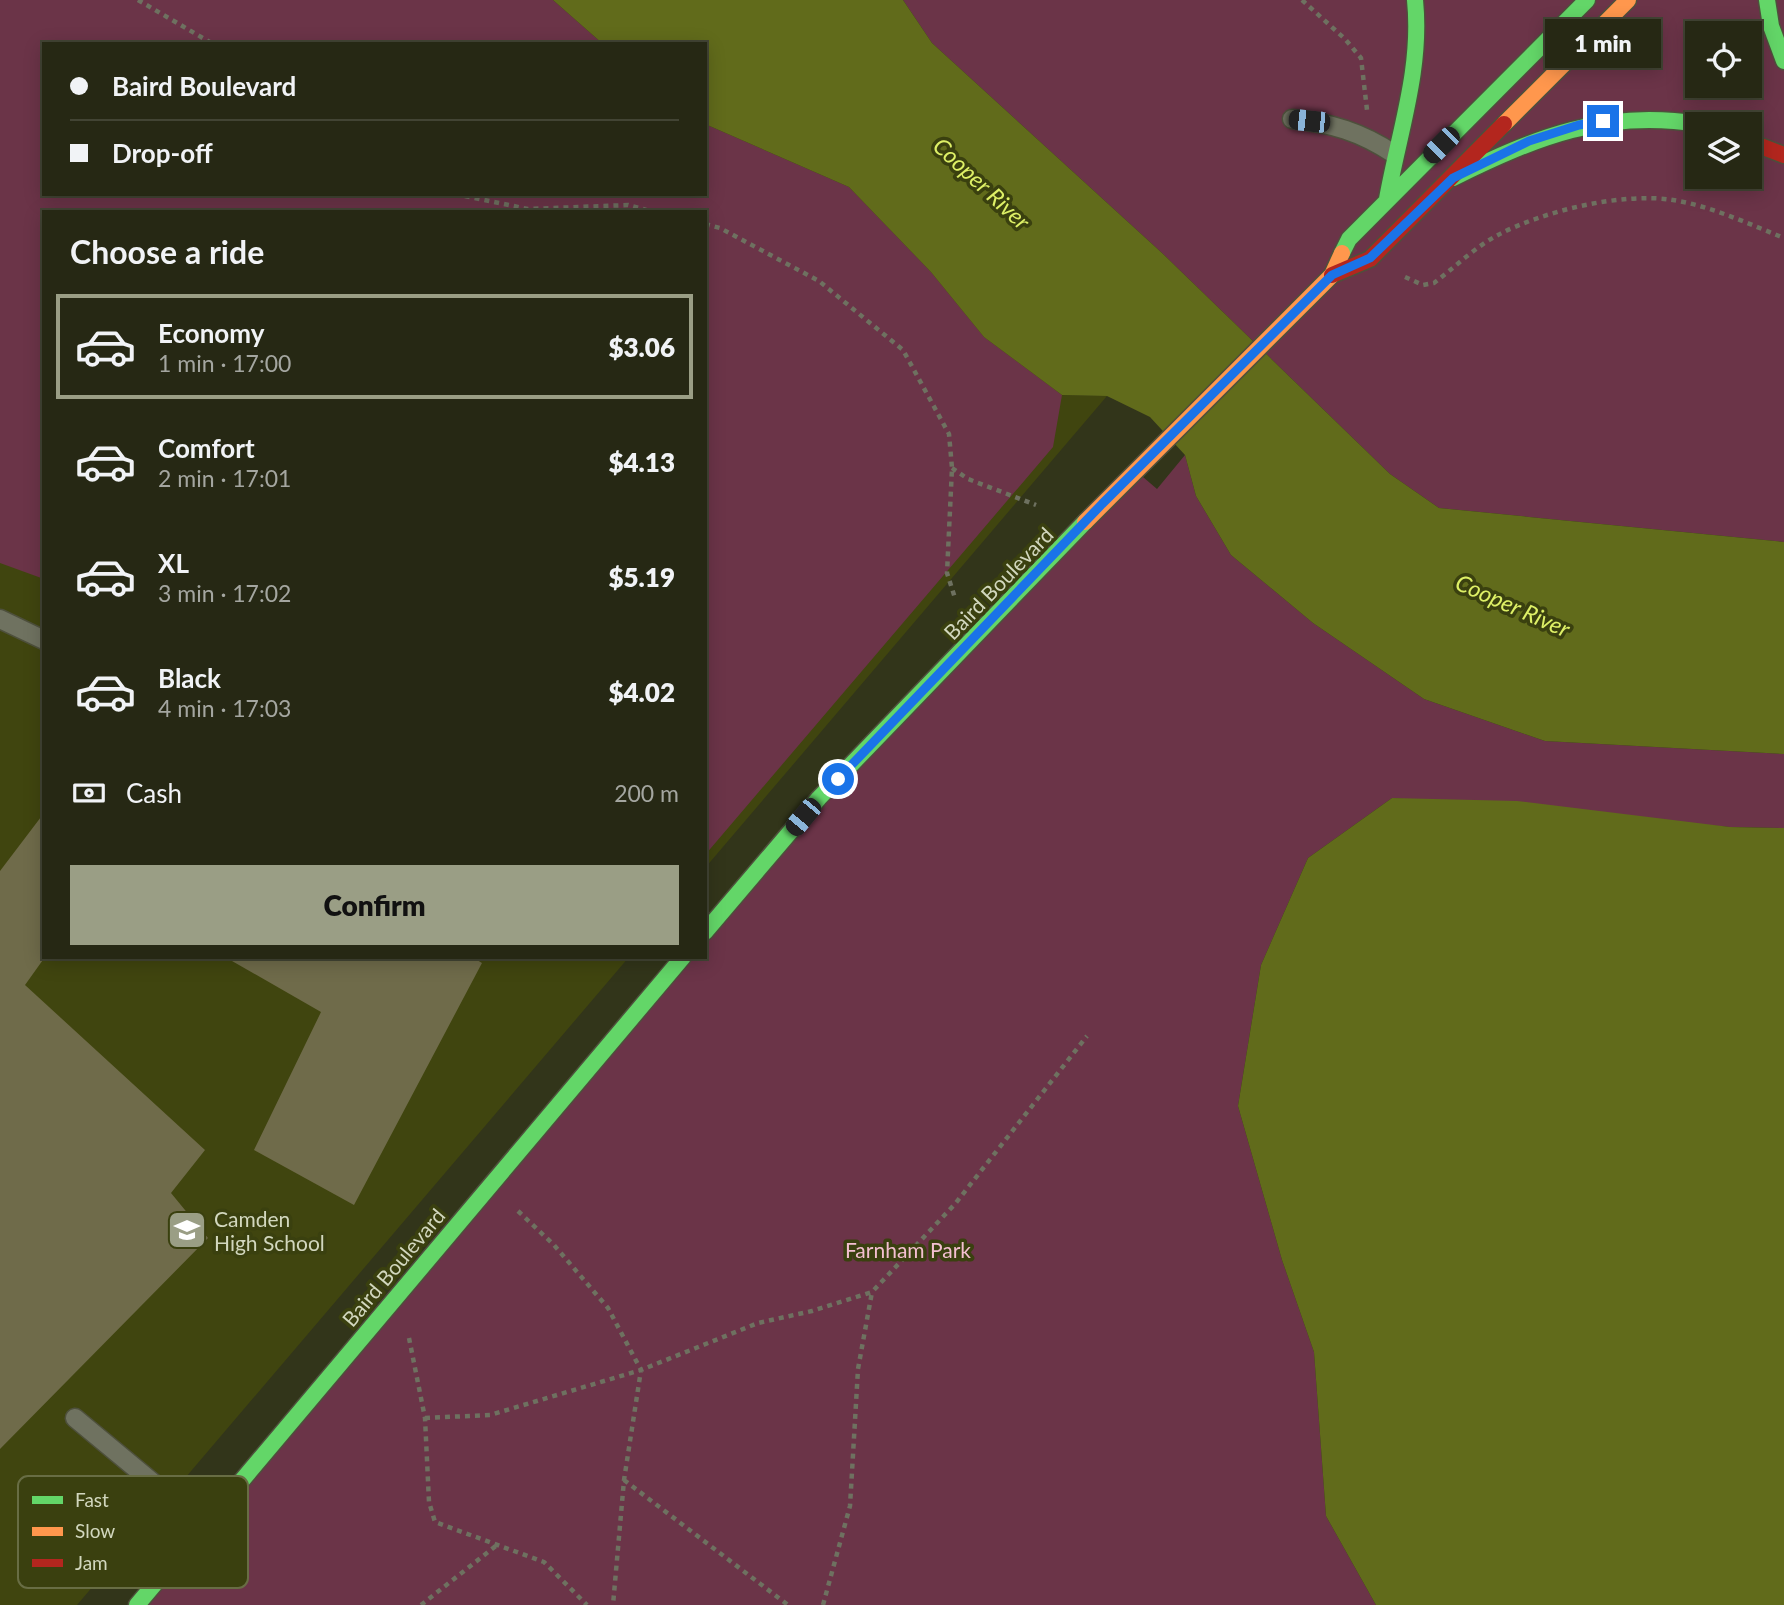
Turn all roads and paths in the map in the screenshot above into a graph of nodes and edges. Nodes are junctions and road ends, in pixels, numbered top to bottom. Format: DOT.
graph roads {
  1 [pos="138,0"];
  2 [pos="1301,0"];
  3 [pos="1415,0"];
  4 [pos="1587,0"];
  5 [pos="1628,0"];
  6 [pos="1767,0"];
  7 [pos="210,42"];
  8 [pos="1784,61"];
  9 [pos="1292,119"];
  10 [pos="1685,122"];
  11 [pos="1376,142"];
  12 [pos="1762,147"];
  13 [pos="1394,154"];
  14 [pos="1784,155"];
  15 [pos="1453,178"];
  16 [pos="465,196"];
  17 [pos="1387,199"];
  18 [pos="647,210"];
  19 [pos="707,225"];
  20 [pos="1784,238"];
  21 [pos="1370,258"];
  22 [pos="1332,275"];
  23 [pos="952,468"];
  24 [pos="1036,505"];
  25 [pos="955,598"];
  26 [pos="0,619"];
  27 [pos="42,639"];
  28 [pos="707,930"];
  29 [pos="681,959"];
  30 [pos="1087,1036"];
  31 [pos="517,1211"];
  32 [pos="872,1292"];
  33 [pos="409,1338"];
  34 [pos="641,1370"];
  35 [pos="75,1418"];
  36 [pos="425,1418"];
  37 [pos="145,1476"];
  38 [pos="245,1476"];
  39 [pos="624,1480"];
  40 [pos="497,1545"];
  41 [pos="151,1588"];
  42 [pos="137,1605"];
  43 [pos="421,1605"];
  44 [pos="587,1605"];
  45 [pos="613,1605"];
  46 [pos="788,1605"];
  47 [pos="823,1605"];
  1 -- 7 [label="path"];
  2 -- 11 [label="path"];
  3 -- 13 [label="main road"];
  4 -- 17 [label="main road, Baird Boulevard"];
  5 -- 15 [label="main road, Baird Boulevard"];
  6 -- 8 [label="main road"];
  9 -- 11 [label="lane"];
  10 -- 15 [label="main road"];
  11 -- 13 [label="lane"];
  12 -- 14 [label="main road"];
  13 -- 17 [label="main road"];
  15 -- 21 [label="main road, Baird Boulevard"];
  16 -- 18 [label="path"];
  17 -- 22 [label="main road, Baird Boulevard"];
  19 -- 23 [label="path"];
  20 -- 21 [label="path"];
  21 -- 22 [label="main road, Baird Boulevard"];
  22 -- 28 [label="main road, Baird Boulevard"];
  23 -- 24 [label="path"];
  23 -- 25 [label="path"];
  26 -- 27 [label="lane"];
  29 -- 38 [label="main road, Baird Boulevard"];
  30 -- 32 [label="path"];
  31 -- 34 [label="path"];
  32 -- 34 [label="path"];
  32 -- 47 [label="path"];
  33 -- 36 [label="path"];
  34 -- 36 [label="path"];
  34 -- 39 [label="path"];
  35 -- 37 [label="lane"];
  36 -- 40 [label="path"];
  39 -- 45 [label="path"];
  39 -- 46 [label="path"];
  40 -- 43 [label="path"];
  40 -- 44 [label="path"];
  41 -- 42 [label="main road, Baird Boulevard"];
}
